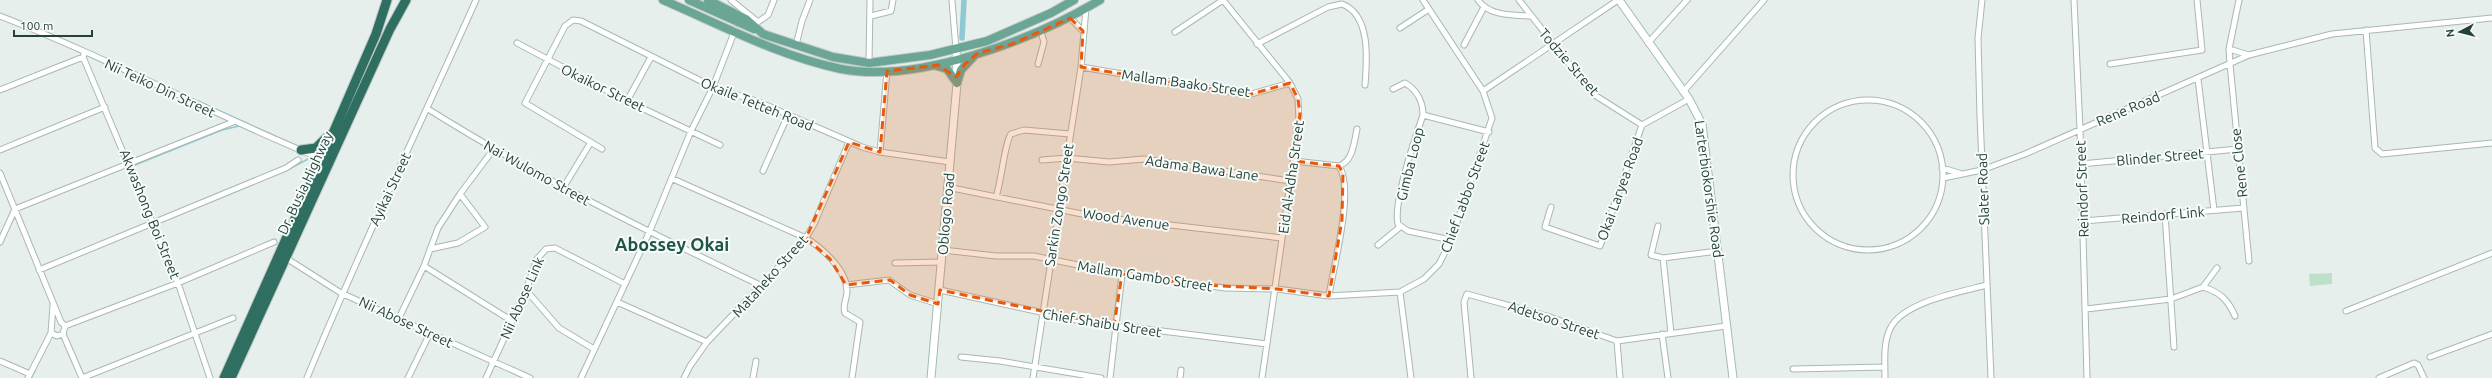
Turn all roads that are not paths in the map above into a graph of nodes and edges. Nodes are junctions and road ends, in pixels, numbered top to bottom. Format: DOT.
graph roads {
  1 [pos="389,0"];
  2 [pos="404,0"];
  3 [pos="476,0"];
  4 [pos="664,0"];
  5 [pos="671,0"];
  6 [pos="689,0"];
  7 [pos="708,0"];
  8 [pos="731,0"];
  9 [pos="774,0"];
  10 [pos="810,0"];
  11 [pos="870,0"];
  12 [pos="893,0"];
  13 [pos="1074,0"];
  14 [pos="1100,0"];
  15 [pos="1223,0"];
  16 [pos="1423,0"];
  17 [pos="1478,0"];
  18 [pos="1519,0"];
  19 [pos="1618,0"];
  20 [pos="1687,0"];
  21 [pos="1764,0"];
  22 [pos="1982,0"];
  23 [pos="2074,0"];
  24 [pos="2197,0"];
  25 [pos="2239,0"];
  26 [pos="952,1"];
  27 [pos="1484,7"];
  28 [pos="1086,8"];
  29 [pos="1429,9"];
  30 [pos="0,16"];
  31 [pos="871,16"];
  32 [pos="1530,16"];
  33 [pos="1070,18"];
  34 [pos="2492,18"];
  35 [pos="761,21"];
  36 [pos="746,28"];
  37 [pos="1400,28"];
  38 [pos="735,30"];
  39 [pos="2366,30"];
  40 [pos="1083,31"];
  41 [pos="1005,32"];
  42 [pos="1041,32"];
  43 [pos="1175,32"];
  44 [pos="762,33"];
  45 [pos="751,38"];
  46 [pos="517,43"];
  47 [pos="1648,43"];
  48 [pos="1257,44"];
  49 [pos="1464,44"];
  50 [pos="796,45"];
  51 [pos="1552,45"];
  52 [pos="956,49"];
  53 [pos="2229,49"];
  54 [pos="978,54"];
  55 [pos="84,55"];
  56 [pos="2249,56"];
  57 [pos="651,57"];
  58 [pos="956,59"];
  59 [pos="547,60"];
  60 [pos="869,63"];
  61 [pos="1038,64"];
  62 [pos="2110,64"];
  63 [pos="2230,64"];
  64 [pos="931,65"];
  65 [pos="1081,67"];
  66 [pos="887,71"];
  67 [pos="2198,79"];
  68 [pos="957,83"];
  69 [pos="1290,83"];
  70 [pos="1366,85"];
  71 [pos="713,86"];
  72 [pos="1393,89"];
  73 [pos="0,90"];
  74 [pos="1483,91"];
  75 [pos="1683,92"];
  76 [pos="1689,99"];
  77 [pos="627,101"];
  78 [pos="105,107"];
  79 [pos="428,109"];
  80 [pos="788,115"];
  81 [pos="1423,115"];
  82 [pos="234,122"];
  83 [pos="337,124"];
  84 [pos="1642,125"];
  85 [pos="1357,129"];
  86 [pos="2080,129"];
  87 [pos="691,131"];
  88 [pos="1489,132"];
  89 [pos="1070,134"];
  90 [pos="591,142"];
  91 [pos="849,142"];
  92 [pos="2492,143"];
  93 [pos="720,145"];
  94 [pos="602,149"];
  95 [pos="2238,149"];
  96 [pos="0,150"];
  97 [pos="301,150"];
  98 [pos="493,150"];
  99 [pos="880,152"];
  100 [pos="2208,153"];
  101 [pos="322,158"];
  102 [pos="1067,158"];
  103 [pos="298,160"];
  104 [pos="1042,160"];
  105 [pos="1294,161"];
  106 [pos="950,162"];
  107 [pos="2081,164"];
  108 [pos="130,165"];
  109 [pos="1339,166"];
  110 [pos="1942,168"];
  111 [pos="1982,170"];
  112 [pos="763,171"];
  113 [pos="0,173"];
  114 [pos="1960,173"];
  115 [pos="1943,178"];
  116 [pos="673,179"];
  117 [pos="1290,181"];
  118 [pos="947,187"];
  119 [pos="563,188"];
  120 [pos="460,194"];
  121 [pos="996,196"];
  122 [pos="1551,207"];
  123 [pos="1058,208"];
  124 [pos="2244,208"];
  125 [pos="15,209"];
  126 [pos="2214,210"];
  127 [pos="2165,214"];
  128 [pos="154,221"];
  129 [pos="2083,221"];
  130 [pos="1658,226"];
  131 [pos="1400,227"];
  132 [pos="649,233"];
  133 [pos="806,238"];
  134 [pos="1282,238"];
  135 [pos="1451,240"];
  136 [pos="0,242"];
  137 [pos="274,242"];
  138 [pos="1378,245"];
  139 [pos="430,249"];
  140 [pos="943,250"];
  141 [pos="1718,251"];
  142 [pos="2492,253"];
  143 [pos="286,258"];
  144 [pos="1663,258"];
  145 [pos="1050,260"];
  146 [pos="2249,261"];
  147 [pos="942,262"];
  148 [pos="895,263"];
  149 [pos="424,266"];
  150 [pos="2217,268"];
  151 [pos="39,270"];
  152 [pos="1122,274"];
  153 [pos="178,283"];
  154 [pos="625,284"];
  155 [pos="846,285"];
  156 [pos="1987,285"];
  157 [pos="762,286"];
  158 [pos="2203,286"];
  159 [pos="1277,289"];
  160 [pos="526,290"];
  161 [pos="940,290"];
  162 [pos="1400,292"];
  163 [pos="341,293"];
  164 [pos="1329,296"];
  165 [pos="2171,299"];
  166 [pos="617,302"];
  167 [pos="53,304"];
  168 [pos="938,304"];
  169 [pos="2086,309"];
  170 [pos="2346,311"];
  171 [pos="1043,314"];
  172 [pos="2235,316"];
  173 [pos="233,318"];
  174 [pos="399,318"];
  175 [pos="512,321"];
  176 [pos="53,323"];
  177 [pos="63,324"];
  178 [pos="1114,326"];
  179 [pos="1726,326"];
  180 [pos="195,332"];
  181 [pos="51,333"];
  182 [pos="430,333"];
  183 [pos="1671,333"];
  184 [pos="63,334"];
  185 [pos="1662,334"];
  186 [pos="2492,334"];
  187 [pos="1618,341"];
  188 [pos="707,342"];
  189 [pos="1267,344"];
  190 [pos="2174,347"];
  191 [pos="594,349"];
  192 [pos="961,357"];
  193 [pos="2430,357"];
  194 [pos="0,361"];
  195 [pos="756,361"];
  196 [pos="493,363"];
  197 [pos="1885,367"];
  198 [pos="1034,368"];
  199 [pos="1793,369"];
  200 [pos="1181,370"];
  201 [pos="29,376"];
  202 [pos="82,378"];
  203 [pos="210,378"];
  204 [pos="224,378"];
  205 [pos="231,378"];
  206 [pos="307,378"];
  207 [pos="408,378"];
  208 [pos="486,378"];
  209 [pos="530,378"];
  210 [pos="581,378"];
  211 [pos="684,378"];
  212 [pos="753,378"];
  213 [pos="852,378"];
  214 [pos="931,378"];
  215 [pos="1032,378"];
  216 [pos="1101,378"];
  217 [pos="1110,378"];
  218 [pos="1180,378"];
  219 [pos="1262,378"];
  220 [pos="1411,378"];
  221 [pos="1471,378"];
  222 [pos="1620,378"];
  223 [pos="1668,378"];
  224 [pos="1733,378"];
  225 [pos="1885,378"];
  226 [pos="1991,378"];
  227 [pos="2087,378"];
  228 [pos="2380,378"];
  229 [pos="2424,378"];
  1 -- 83 [label="highway, Dr. Busia Highway"];
  2 -- 143 [label="highway, Dr. Busia Highway"];
  3 -- 79 [label="street, Ayikai Street"];
  4 -- 38 [label="main road"];
  5 -- 36 [label="main road"];
  6 -- 36 [label="main road"];
  7 -- 44 [label="main road"];
  8 -- 35 [label="street"];
  9 -- 35 [label="street"];
  10 -- 50 [label="street"];
  11 -- 31 [label="street"];
  12 -- 31 [label="street"];
  13 -- 41 [label="main road"];
  14 -- 28 [label="main road"];
  15 -- 43 [label="street"];
  15 -- 48 [label="street, Eid Al-Adha Street"];
  16 -- 29 [label="street, Chief Labbo Street"];
  17 -- 27 [label="street"];
  18 -- 32 [label="street, Todzie Street"];
  19 -- 47 [label="street, Larterbiokorshie Road"];
  19 -- 51 [label="street"];
  20 -- 47 [label="street"];
  21 -- 75 [label="street"];
  22 -- 111 [label="street, Slater Road"];
  23 -- 86 [label="street, Reindorf Street"];
  24 -- 62 [label="street"];
  25 -- 53 [label="street, Rene Close"];
  26 -- 52 [label="street"];
  27 -- 32 [label="street"];
  27 -- 49 [label="street"];
  28 -- 33 [label="main road"];
  28 -- 40 [label="street, Sarkin Zongo Street"];
  29 -- 37 [label="street"];
  29 -- 74 [label="street, Chief Labbo Street"];
  30 -- 55 [label="street, Nii Teiko Din Street"];
  31 -- 60 [label="street"];
  32 -- 51 [label="street, Todzie Street"];
  33 -- 40 [label="street"];
  33 -- 42 [label="main road"];
  34 -- 39 [label="street, Rene Road"];
  35 -- 44 [label="street"];
  36 -- 44 [label="main road"];
  36 -- 45 [label="main road"];
  38 -- 45 [label="main road"];
  38 -- 71 [label="street"];
  39 -- 56 [label="street, Rene Road"];
  39 -- 92 [label="street"];
  40 -- 65 [label="street, Sarkin Zongo Street"];
  41 -- 52 [label="main road"];
  41 -- 58 [label="main road"];
  42 -- 54 [label="main road"];
  42 -- 61 [label="street"];
  44 -- 50 [label="main road"];
  45 -- 66 [label="main road"];
  46 -- 59 [label="street, Okaikor Street"];
  47 -- 75 [label="street, Larterbiokorshie Road"];
  48 -- 69 [label="street, Eid Al-Adha Street"];
  48 -- 70 [label="street"];
  50 -- 60 [label="main road"];
  51 -- 74 [label="street"];
  51 -- 84 [label="street, Todzie Street"];
  52 -- 58 [label="street, Oblogo Road"];
  52 -- 60 [label="main road"];
  53 -- 56 [label="street"];
  53 -- 63 [label="street, Rene Close"];
  54 -- 58 [label="main road"];
  54 -- 68 [label="main road"];
  55 -- 73 [label="street"];
  55 -- 78 [label="street, Akwashong Boi Street"];
  55 -- 82 [label="street, Nii Teiko Din Street"];
  56 -- 63 [label="street, Rene Road"];
  57 -- 59 [label="street, Okaile Tetteh Road"];
  57 -- 71 [label="street, Okaile Tetteh Road"];
  57 -- 77 [label="street"];
  58 -- 64 [label="main road"];
  58 -- 68 [label="street, Oblogo Road"];
  59 -- 77 [label="street, Okaikor Street"];
  59 -- 90 [label="street"];
  63 -- 67 [label="street, Rene Road"];
  63 -- 95 [label="street, Rene Close"];
  64 -- 66 [label="main road"];
  64 -- 68 [label="main road"];
  65 -- 69 [label="street, Mallam Baako Street"];
  65 -- 89 [label="street, Sarkin Zongo Street"];
  66 -- 99 [label="street"];
  67 -- 86 [label="street, Rene Road"];
  67 -- 100 [label="street"];
  68 -- 106 [label="street, Oblogo Road"];
  69 -- 105 [label="street, Eid Al-Adha Street"];
  71 -- 80 [label="street, Okaile Tetteh Road"];
  71 -- 87 [label="street"];
  72 -- 81 [label="street"];
  74 -- 88 [label="street, Chief Labbo Street"];
  75 -- 76 [label="street, Larterbiokorshie Road"];
  76 -- 84 [label="street"];
  76 -- 141 [label="street, Larterbiokorshie Road"];
  77 -- 87 [label="street, Okaikor Street"];
  78 -- 96 [label="street"];
  78 -- 108 [label="street, Akwashong Boi Street"];
  79 -- 98 [label="street, Nai Wulomo Street"];
  79 -- 163 [label="street, Ayikai Street"];
  80 -- 91 [label="street, Okaile Tetteh Road"];
  80 -- 112 [label="street"];
  81 -- 88 [label="street, Gimba Loop"];
  81 -- 131 [label="street, Gimba Loop"];
  82 -- 97 [label="street, Nii Teiko Din Street"];
  82 -- 108 [label="street"];
  83 -- 97 [label="highway"];
  83 -- 101 [label="highway, Dr. Busia Highway"];
  84 -- 122 [label="street, Okai Laryea Road"];
  85 -- 109 [label="street"];
  86 -- 107 [label="street, Reindorf Street"];
  86 -- 111 [label="street, Rene Road"];
  87 -- 93 [label="street, Okaikor Street"];
  87 -- 116 [label="street"];
  88 -- 135 [label="street, Chief Labbo Street"];
  89 -- 102 [label="street, Sarkin Zongo Street"];
  89 -- 121 [label="street"];
  90 -- 94 [label="street"];
  90 -- 119 [label="street"];
  91 -- 99 [label="street, Okaile Tetteh Road"];
  91 -- 133 [label="street, Mataheko Street"];
  95 -- 100 [label="street, Blinder Street"];
  95 -- 124 [label="street, Rene Close"];
  97 -- 101 [label="street, Nii Teiko Din Street"];
  98 -- 119 [label="street, Nai Wulomo Street"];
  98 -- 120 [label="street"];
  99 -- 106 [label="street, Okaile Tetteh Road"];
  100 -- 107 [label="street, Blinder Street"];
  100 -- 126 [label="street"];
  101 -- 204 [label="highway, Dr. Busia Highway"];
  102 -- 104 [label="street, Adama Bawa Lane"];
  102 -- 117 [label="street, Adama Bawa Lane"];
  102 -- 123 [label="street, Sarkin Zongo Street"];
  103 -- 128 [label="street"];
  105 -- 109 [label="street"];
  105 -- 117 [label="street, Eid Al-Adha Street"];
  106 -- 118 [label="street, Oblogo Road"];
  107 -- 129 [label="street, Reindorf Street"];
  108 -- 125 [label="street"];
  108 -- 128 [label="street, Akwashong Boi Street"];
  109 -- 164 [label="street"];
  110 -- 114 [label="street, Rene Road"];
  110 -- 115 [label="street"];
  110 -- 115 [label="street"];
  111 -- 114 [label="street, Rene Road"];
  111 -- 156 [label="street, Slater Road"];
  113 -- 125 [label="street"];
  114 -- 115 [label="street, Rene Road"];
  116 -- 132 [label="street"];
  116 -- 133 [label="street"];
  117 -- 134 [label="street, Eid Al-Adha Street"];
  118 -- 121 [label="street, Wood Avenue"];
  118 -- 140 [label="street, Oblogo Road"];
  119 -- 132 [label="street, Nai Wulomo Street"];
  120 -- 139 [label="street"];
  120 -- 139 [label="street"];
  121 -- 123 [label="street, Wood Avenue"];
  123 -- 134 [label="street, Wood Avenue"];
  123 -- 145 [label="street, Sarkin Zongo Street"];
  124 -- 126 [label="street, Reindorf Link"];
  124 -- 146 [label="street, Rene Close"];
  125 -- 136 [label="street"];
  125 -- 151 [label="street"];
  126 -- 127 [label="street, Reindorf Link"];
  127 -- 129 [label="street, Reindorf Link"];
  127 -- 165 [label="street"];
  128 -- 151 [label="street"];
  128 -- 153 [label="street, Akwashong Boi Street"];
  129 -- 169 [label="street, Reindorf Street"];
  130 -- 144 [label="street"];
  131 -- 135 [label="street"];
  131 -- 138 [label="street"];
  132 -- 154 [label="street"];
  132 -- 157 [label="street, Nai Wulomo Street"];
  133 -- 155 [label="street"];
  133 -- 157 [label="street, Mataheko Street"];
  134 -- 159 [label="street, Eid Al-Adha Street"];
  135 -- 162 [label="street, Chief Labbo Street"];
  137 -- 153 [label="street"];
  139 -- 149 [label="street"];
  140 -- 145 [label="street, Mallam Gambo Street"];
  140 -- 147 [label="street, Oblogo Road"];
  141 -- 144 [label="street"];
  141 -- 179 [label="street, Larterbiokorshie Road"];
  142 -- 170 [label="street"];
  143 -- 163 [label="street, Nii Abose Street"];
  143 -- 205 [label="highway, Dr. Busia Highway"];
  144 -- 183 [label="street"];
  145 -- 152 [label="street, Mallam Gambo Street"];
  145 -- 171 [label="street, Sarkin Zongo Street"];
  147 -- 148 [label="street"];
  147 -- 161 [label="street, Oblogo Road"];
  149 -- 174 [label="street"];
  149 -- 175 [label="street"];
  150 -- 158 [label="street"];
  151 -- 167 [label="street"];
  152 -- 159 [label="street, Mallam Gambo Street"];
  152 -- 178 [label="street"];
  153 -- 177 [label="street"];
  153 -- 180 [label="street, Akwashong Boi Street"];
  154 -- 160 [label="street, Nii Abose Link"];
  154 -- 166 [label="street"];
  155 -- 168 [label="street"];
  155 -- 213 [label="street"];
  156 -- 197 [label="street"];
  156 -- 226 [label="street, Slater Road"];
  157 -- 188 [label="street, Mataheko Street"];
  158 -- 165 [label="street"];
  158 -- 172 [label="street"];
  159 -- 164 [label="street, Chief Labbo Street"];
  159 -- 189 [label="street, Eid Al-Adha Street"];
  160 -- 175 [label="street, Nii Abose Link"];
  160 -- 191 [label="street"];
  161 -- 168 [label="street, Oblogo Road"];
  161 -- 171 [label="street, Chief Shaibu Street"];
  162 -- 164 [label="street, Chief Labbo Street"];
  162 -- 220 [label="street"];
  163 -- 174 [label="street, Nii Abose Street"];
  163 -- 206 [label="street, Ayikai Street"];
  165 -- 169 [label="street"];
  165 -- 190 [label="street"];
  166 -- 188 [label="street"];
  166 -- 191 [label="street"];
  167 -- 176 [label="street"];
  167 -- 177 [label="street"];
  168 -- 214 [label="street, Oblogo Road"];
  169 -- 227 [label="street, Reindorf Street"];
  171 -- 178 [label="street, Chief Shaibu Street"];
  171 -- 198 [label="street, Sarkin Zongo Street"];
  173 -- 180 [label="street"];
  174 -- 182 [label="street, Nii Abose Street"];
  175 -- 196 [label="street, Nii Abose Link"];
  176 -- 177 [label="street"];
  176 -- 181 [label="street"];
  177 -- 184 [label="street"];
  178 -- 189 [label="street, Chief Shaibu Street"];
  178 -- 217 [label="street"];
  179 -- 183 [label="street, Adetsoo Street"];
  179 -- 224 [label="street, Larterbiokorshie Road"];
  180 -- 202 [label="street"];
  180 -- 203 [label="street, Akwashong Boi Street"];
  181 -- 184 [label="street"];
  181 -- 201 [label="street"];
  182 -- 196 [label="street, Nii Abose Street"];
  182 -- 207 [label="street"];
  183 -- 185 [label="street, Adetsoo Street"];
  184 -- 202 [label="street"];
  185 -- 187 [label="street, Adetsoo Street"];
  185 -- 223 [label="street"];
  186 -- 193 [label="street"];
  187 -- 221 [label="street, Adetsoo Street"];
  187 -- 222 [label="street"];
  188 -- 211 [label="street, Mataheko Street"];
  189 -- 219 [label="street, Eid Al-Adha Street"];
  191 -- 210 [label="street"];
  192 -- 198 [label="street"];
  194 -- 201 [label="street"];
  195 -- 212 [label="street"];
  196 -- 208 [label="street, Nii Abose Link"];
  196 -- 209 [label="street, Nii Abose Street"];
  197 -- 199 [label="street"];
  197 -- 225 [label="street"];
  198 -- 215 [label="street, Sarkin Zongo Street"];
  198 -- 216 [label="street"];
  200 -- 218 [label="street"];
  228 -- 229 [label="street"];
}
